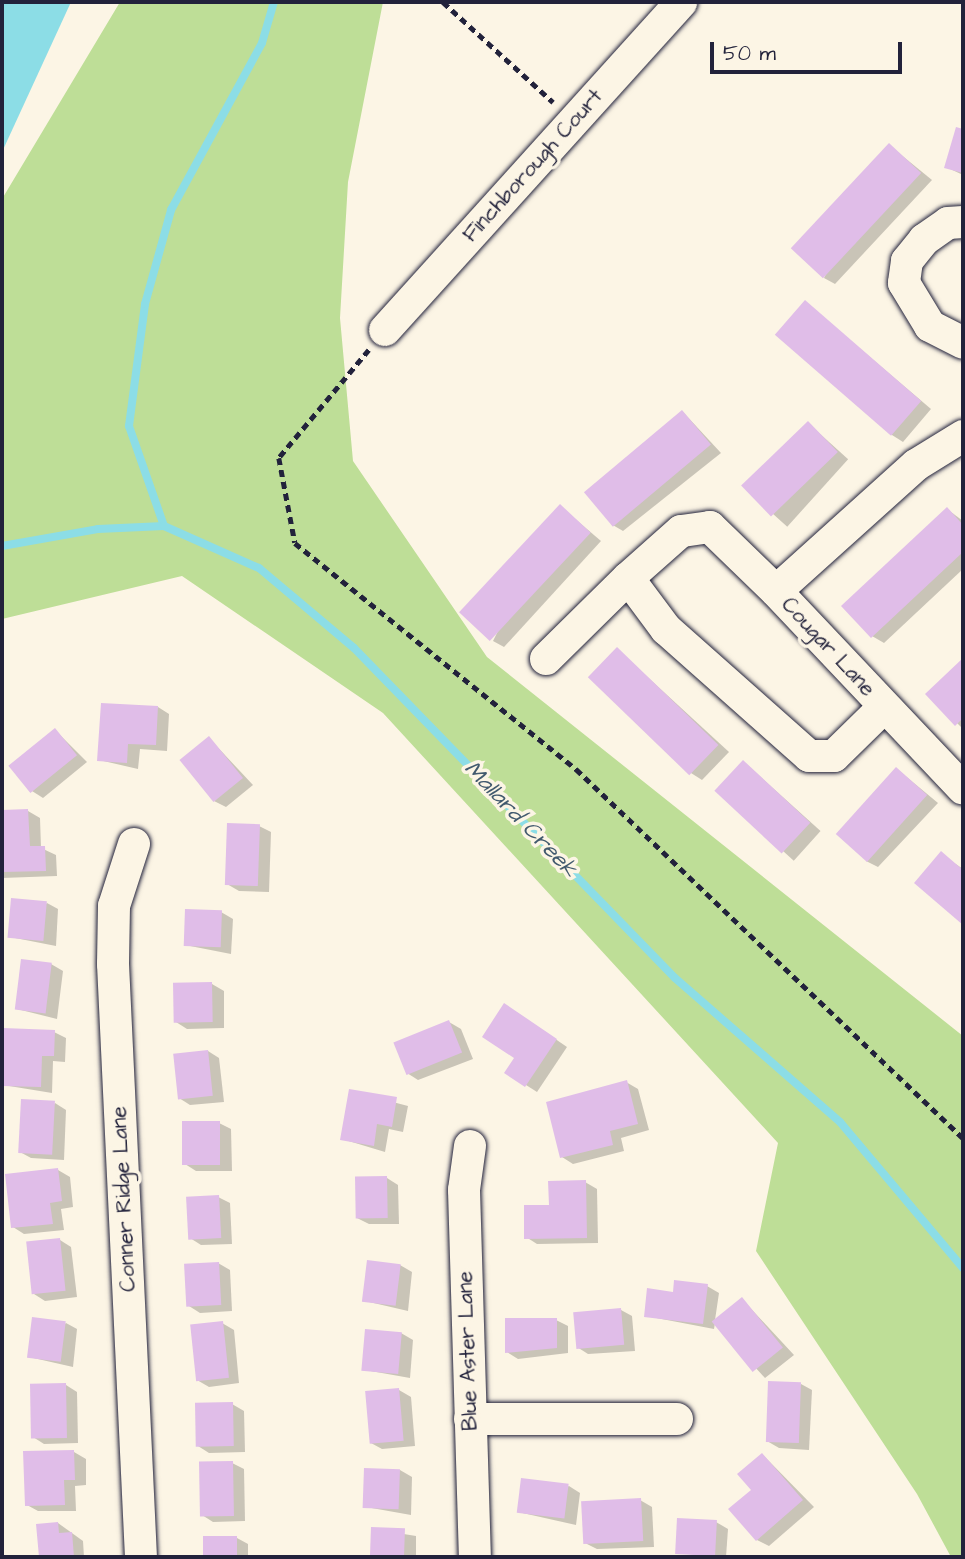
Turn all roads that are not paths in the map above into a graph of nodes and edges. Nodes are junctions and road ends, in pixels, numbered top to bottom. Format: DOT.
graph roads {
  1 [pos="681,2"];
  2 [pos="963,222"];
  3 [pos="386,330"];
  4 [pos="963,343"];
  5 [pos="963,436"];
  6 [pos="628,578"];
  7 [pos="776,592"];
  8 [pos="546,659"];
  9 [pos="884,707"];
  10 [pos="963,789"];
  11 [pos="134,844"];
  12 [pos="470,1146"];
  13 [pos="470,1419"];
  14 [pos="677,1419"];
  15 [pos="141,1557"];
  16 [pos="475,1557"];
  1 -- 3 [label="street, Finchborough Court"];
  2 -- 4 [label="street"];
  5 -- 7 [label="street, Cougar Lane"];
  6 -- 7 [label="street"];
  6 -- 8 [label="street"];
  6 -- 9 [label="street"];
  7 -- 9 [label="street, Cougar Lane"];
  9 -- 10 [label="street, Cougar Lane"];
  11 -- 15 [label="street, Conner Ridge Lane"];
  12 -- 13 [label="street, Blue Aster Lane"];
  13 -- 14 [label="street"];
  13 -- 16 [label="street, Blue Aster Lane"];
}
